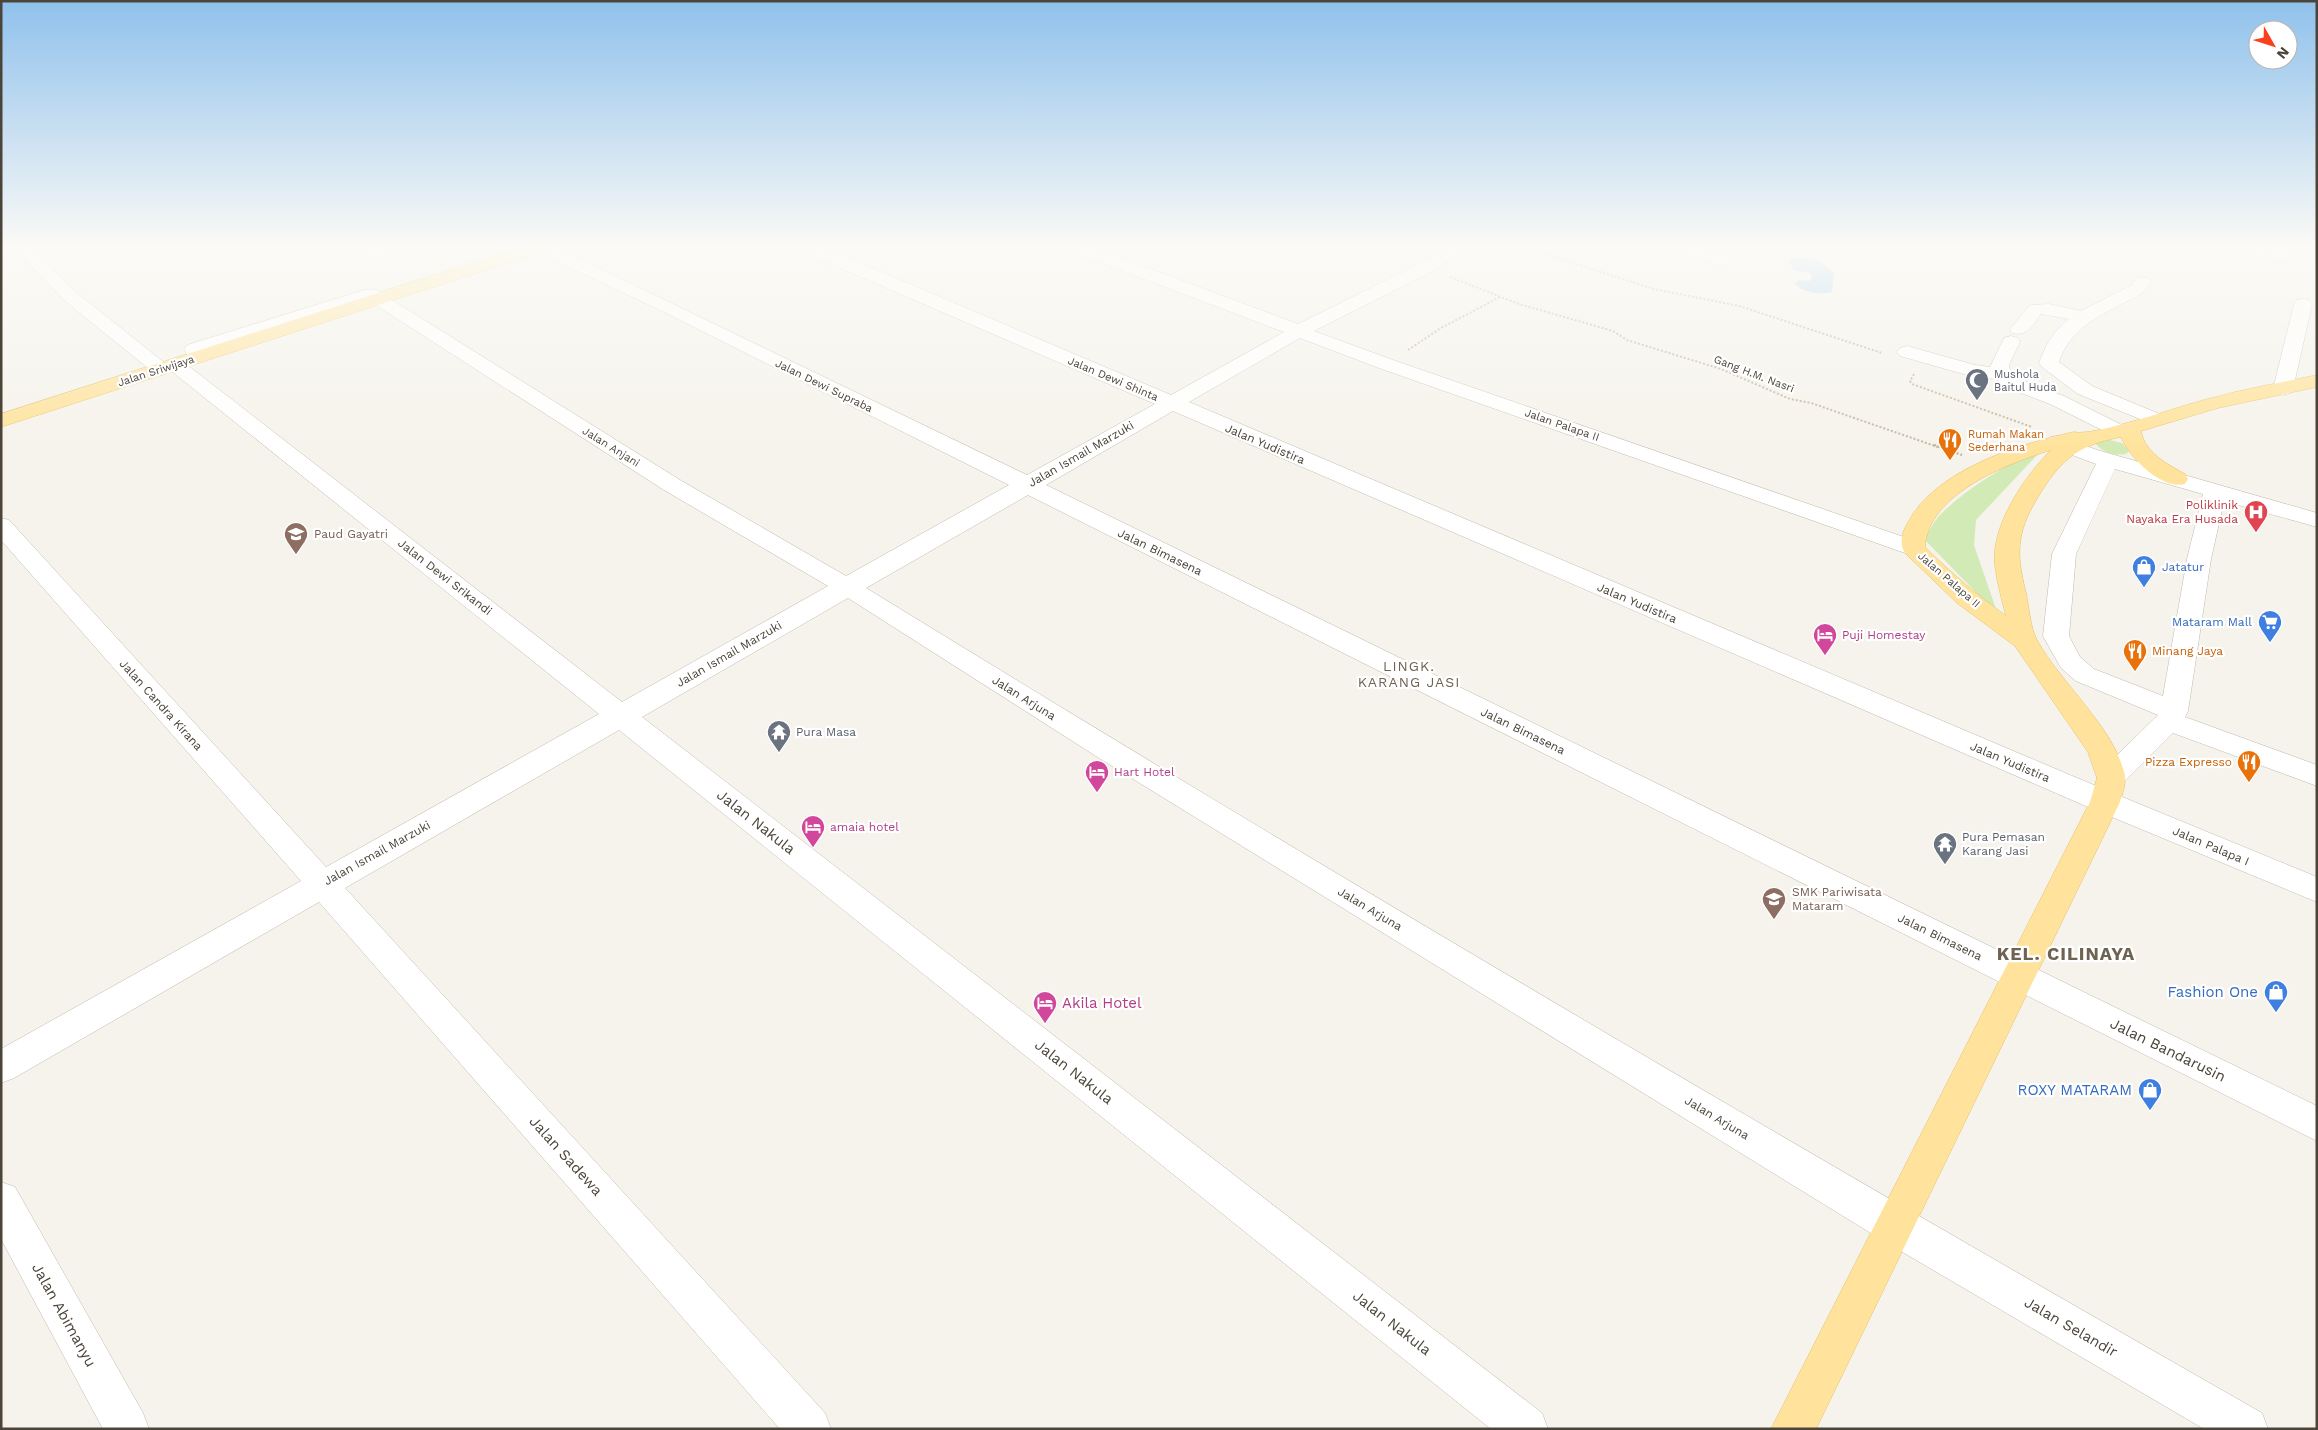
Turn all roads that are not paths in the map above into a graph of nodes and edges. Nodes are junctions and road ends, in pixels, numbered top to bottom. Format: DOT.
graph roads {
  1 [pos="94,314"];
  2 [pos="335,314"];
  3 [pos="401,314"];
  4 [pos="681,314"];
  5 [pos="961,314"];
  6 [pos="1253,314"];
  7 [pos="1334,314"];
  8 [pos="2032,314"];
  9 [pos="2069,314"];
  10 [pos="2089,314"];
  11 [pos="2301,314"];
  12 [pos="2082,317"];
  13 [pos="1299,331"];
  14 [pos="1912,360"];
  15 [pos="168,367"];
  16 [pos="2001,374"];
  17 [pos="2317,381"];
  18 [pos="2085,389"];
  19 [pos="2283,389"];
  20 [pos="2057,400"];
  21 [pos="1170,404"];
  22 [pos="1,421"];
  23 [pos="2100,438"];
  24 [pos="2178,479"];
  25 [pos="1026,486"];
  26 [pos="2215,491"];
  27 [pos="2317,520"];
  28 [pos="1,525"];
  29 [pos="1913,548"];
  30 [pos="847,587"];
  31 [pos="2024,640"];
  32 [pos="621,716"];
  33 [pos="2172,716"];
  34 [pos="2317,776"];
  35 [pos="2108,790"];
  36 [pos="322,884"];
  37 [pos="2317,890"];
  38 [pos="2020,976"];
  39 [pos="1,1066"];
  40 [pos="2317,1124"];
  41 [pos="1,1200"];
  42 [pos="1896,1226"];
  43 [pos="127,1429"];
  44 [pos="809,1429"];
  45 [pos="1526,1429"];
  46 [pos="1793,1429"];
  47 [pos="2246,1429"];
  1 -- 15 [label="street, Jalan Dewi Srikandi"];
  2 -- 15 [label="main road, Jalan Sriwijaya"];
  3 -- 30 [label="street, Jalan Anjani"];
  4 -- 25 [label="street, Jalan Dewi Supraba"];
  5 -- 21 [label="street, Jalan Dewi Shinta"];
  6 -- 13 [label="street, Jalan Palapa II"];
  7 -- 13 [label="street, Jalan Ismail Marzuki"];
  8 -- 16 [label="street"];
  9 -- 12 [label="street"];
  10 -- 12 [label="street"];
  11 -- 19 [label="street"];
  12 -- 18 [label="street"];
  13 -- 21 [label="street, Jalan Ismail Marzuki"];
  13 -- 29 [label="street, Jalan Palapa II"];
  14 -- 16 [label="street"];
  15 -- 22 [label="main road, Jalan Sriwijaya"];
  15 -- 32 [label="street, Jalan Dewi Srikandi"];
  16 -- 20 [label="street"];
  17 -- 19 [label="main road"];
  18 -- 20 [label="street"];
  18 -- 23 [label="street"];
  19 -- 23 [label="main road"];
  20 -- 23 [label="street"];
  21 -- 25 [label="street, Jalan Ismail Marzuki"];
  21 -- 35 [label="street, Jalan Yudistira"];
  23 -- 24 [label="street"];
  23 -- 24 [label="main road"];
  23 -- 29 [label="main road"];
  23 -- 31 [label="main road"];
  23 -- 33 [label="street"];
  24 -- 26 [label="street"];
  25 -- 30 [label="street, Jalan Ismail Marzuki"];
  25 -- 38 [label="street, Jalan Bimasena"];
  26 -- 27 [label="street"];
  26 -- 33 [label="street"];
  28 -- 36 [label="street, Jalan Candra Kirana"];
  29 -- 31 [label="main road, Jalan Palapa II"];
  30 -- 32 [label="street, Jalan Ismail Marzuki"];
  30 -- 42 [label="street, Jalan Arjuna"];
  31 -- 35 [label="main road"];
  32 -- 36 [label="street, Jalan Ismail Marzuki"];
  32 -- 45 [label="street, Jalan Nakula"];
  33 -- 34 [label="street"];
  33 -- 35 [label="street"];
  35 -- 37 [label="street, Jalan Palapa I"];
  35 -- 38 [label="main road"];
  36 -- 39 [label="street, Jalan Ismail Marzuki"];
  36 -- 44 [label="street, Jalan Sadewa"];
  38 -- 40 [label="street, Jalan Bandarusin"];
  38 -- 42 [label="main road"];
  41 -- 43 [label="street, Jalan Abimanyu"];
  42 -- 46 [label="main road"];
  42 -- 47 [label="street, Jalan Selandir"];
}
